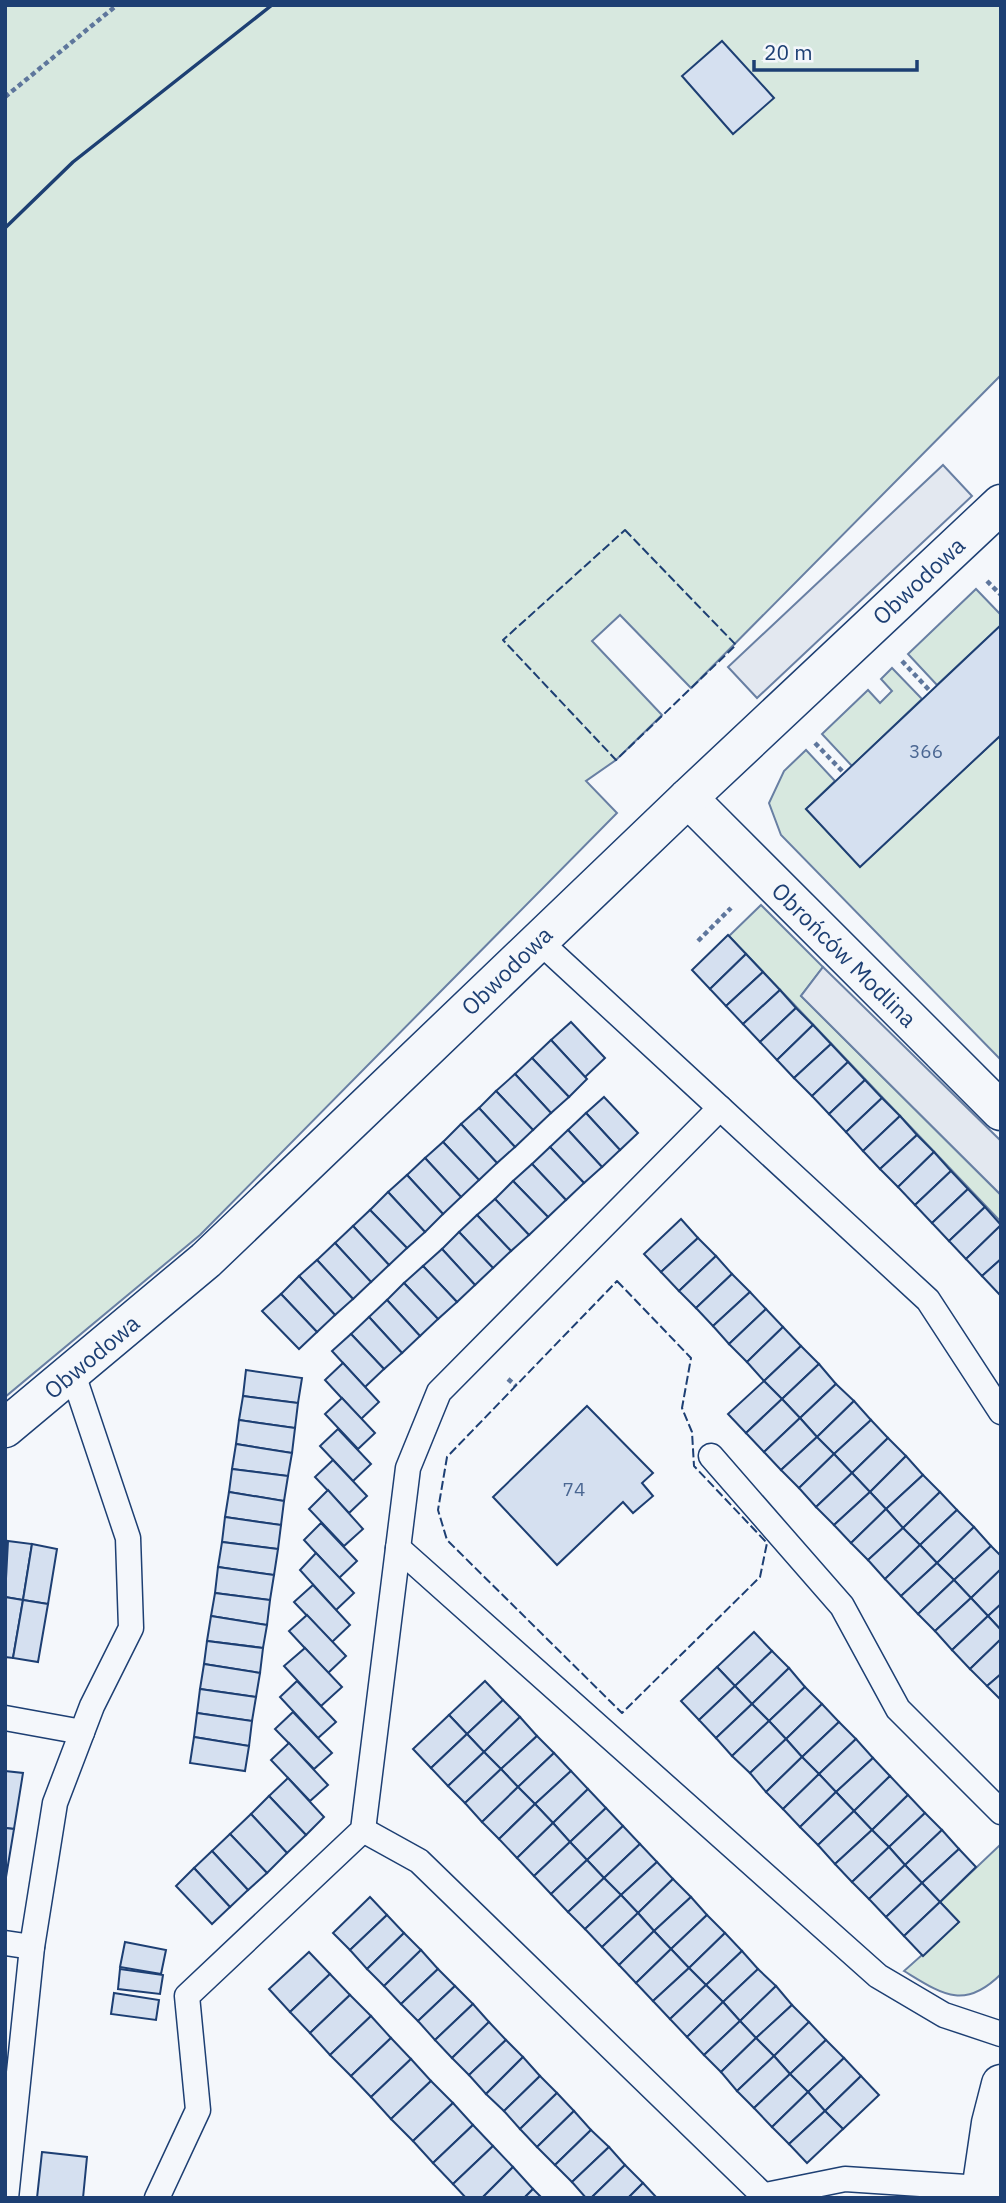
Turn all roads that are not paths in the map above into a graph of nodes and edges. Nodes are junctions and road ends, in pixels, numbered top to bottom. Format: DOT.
graph roads {
  1 [pos="1001,503"];
  2 [pos="688,798"];
  3 [pos="538,941"];
  4 [pos="720,1108"];
  5 [pos="1001,1111"];
  6 [pos="73,1374"];
  7 [pos="1001,1412"];
  8 [pos="5,1428"];
  9 [pos="711,1456"];
  10 [pos="398,1548"];
  11 [pos="5,1718"];
  12 [pos="82,1732"];
  13 [pos="1001,1812"];
  14 [pos="363,1830"];
  15 [pos="5,1943"];
  16 [pos="32,1947"];
  17 [pos="1001,2034"];
  18 [pos="1001,2084"];
  19 [pos="981,2193"];
  20 [pos="6,2197"];
  21 [pos="766,2197"];
  22 [pos="157,2198"];
  1 -- 2 [label="street, Obwodowa"];
  2 -- 3 [label="street, Obwodowa"];
  2 -- 5 [label="street, Obrońców Modlina"];
  3 -- 4 [label="lane"];
  3 -- 6 [label="street, Obwodowa"];
  4 -- 7 [label="lane"];
  4 -- 10 [label="lane"];
  6 -- 8 [label="street, Obwodowa"];
  6 -- 12 [label="lane"];
  9 -- 13 [label="lane"];
  10 -- 14 [label="lane"];
  10 -- 17 [label="lane"];
  11 -- 12 [label="lane"];
  12 -- 16 [label="lane"];
  14 -- 21 [label="lane"];
  14 -- 22 [label="lane"];
  15 -- 16 [label="lane"];
  16 -- 20 [label="lane"];
  18 -- 19 [label="street"];
  19 -- 21 [label="lane"];
}
